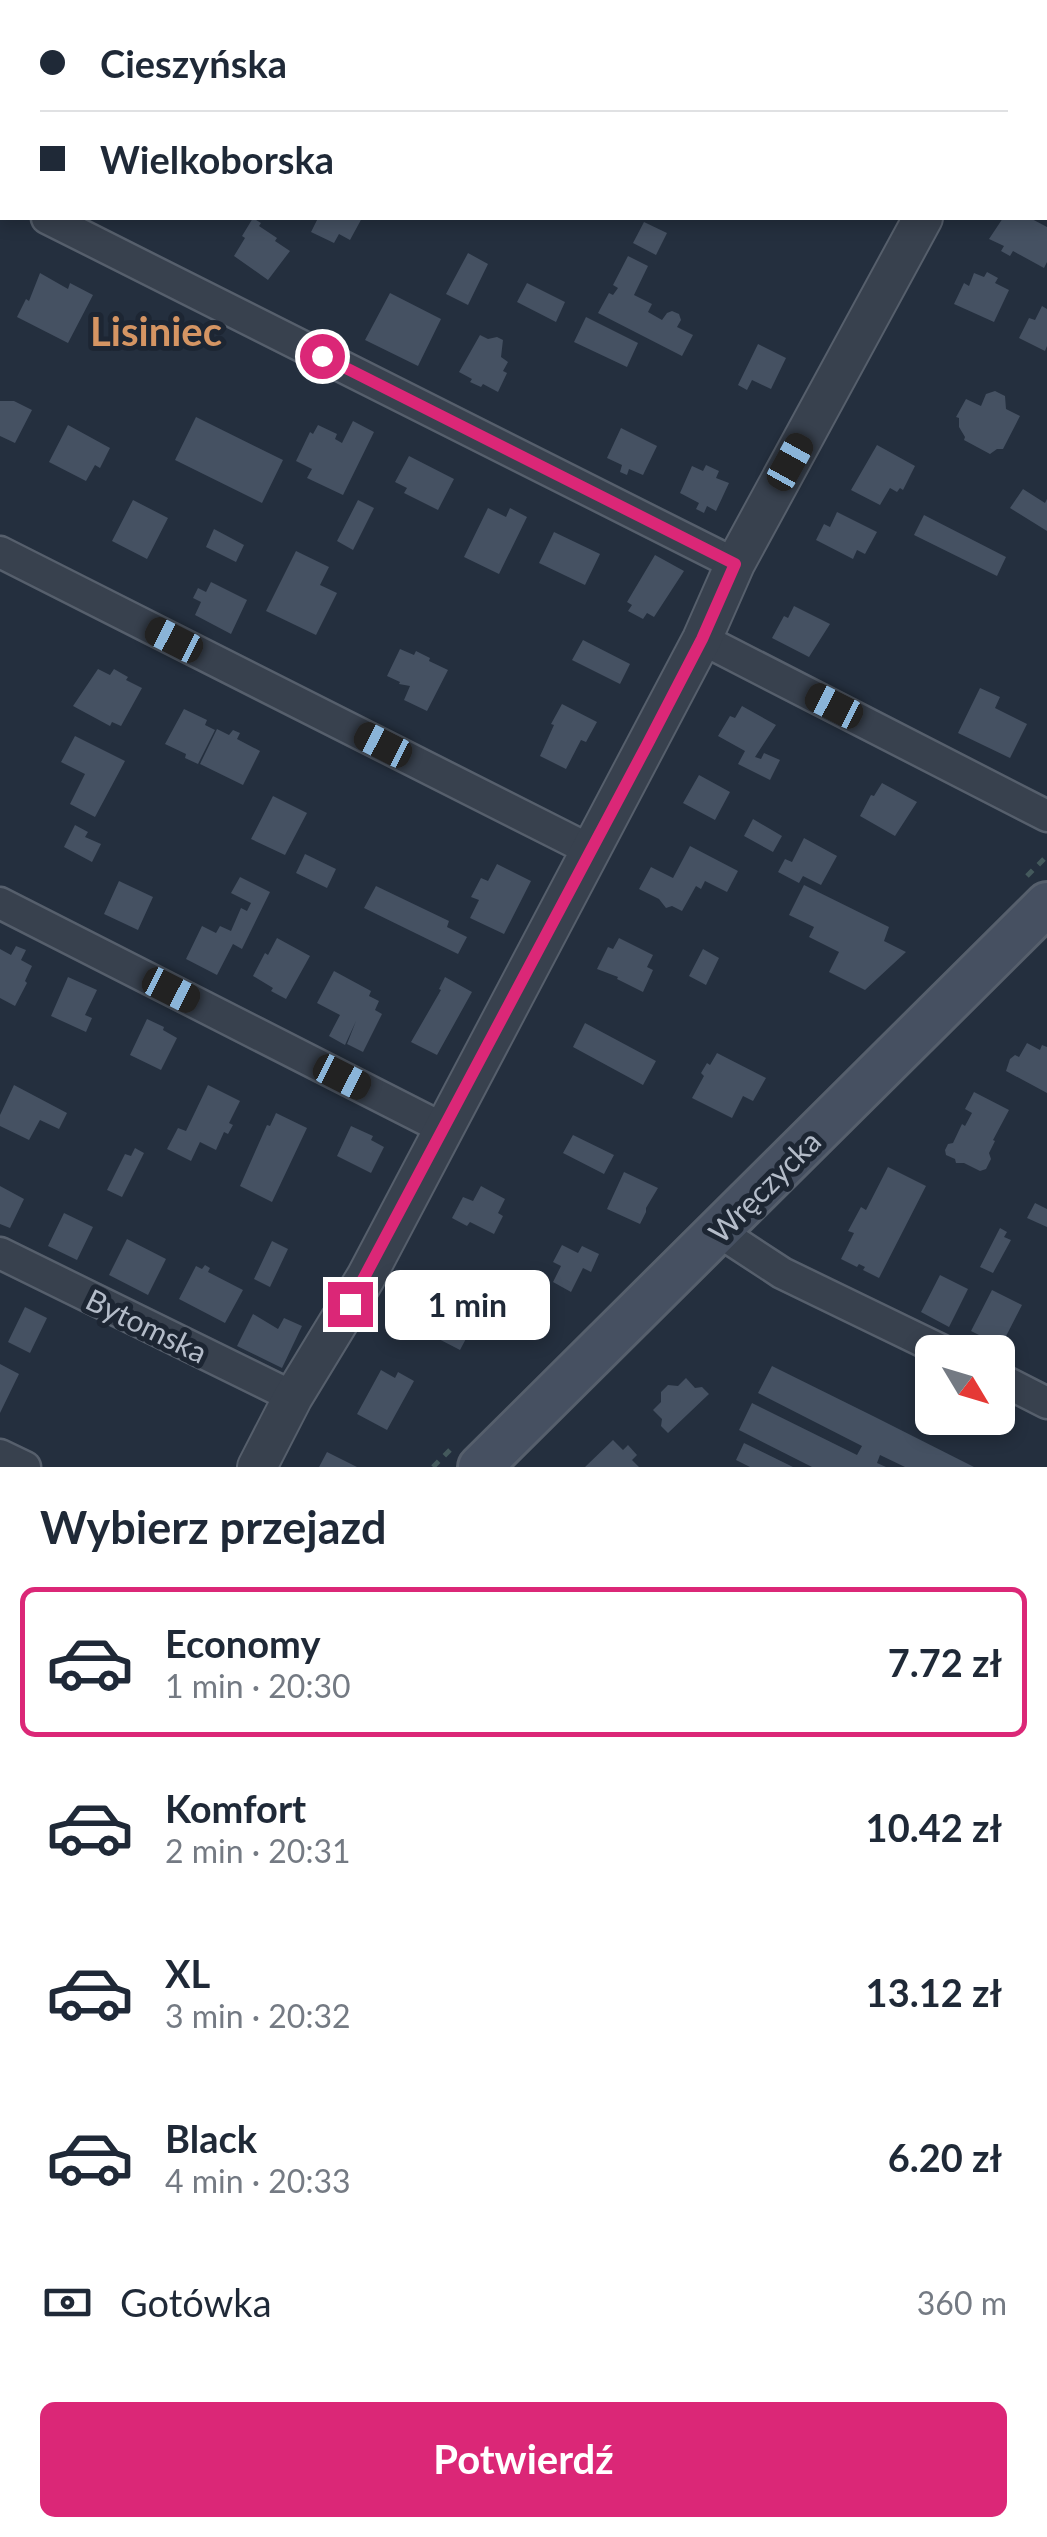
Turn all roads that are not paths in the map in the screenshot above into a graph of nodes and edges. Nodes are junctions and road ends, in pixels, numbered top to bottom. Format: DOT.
graph roads {
  1 [pos="51,220"];
  2 [pos="922,220"];
  3 [pos="0,552"];
  4 [pos="735,564"];
  5 [pos="702,639"];
  6 [pos="1047,816"];
  7 [pos="592,851"];
  8 [pos="1035,892"];
  9 [pos="0,904"];
  10 [pos="444,1129"];
  11 [pos="718,1231"];
  12 [pos="0,1253"];
  13 [pos="915,1338"];
  14 [pos="1015,1387"];
  15 [pos="293,1397"];
  16 [pos="1047,1403"];
  17 [pos="0,1455"];
  18 [pos="24,1467"];
  19 [pos="257,1467"];
  20 [pos="480,1467"];
  1 -- 4 [label="street"];
  2 -- 4 [label="street"];
  3 -- 7 [label="street"];
  4 -- 5 [label="street"];
  5 -- 6 [label="street"];
  5 -- 7 [label="street"];
  7 -- 10 [label="street"];
  8 -- 11 [label="main road, Wręczycka"];
  9 -- 10 [label="street"];
  10 -- 15 [label="street"];
  11 -- 13 [label="street"];
  11 -- 20 [label="main road, Wręczycka"];
  12 -- 15 [label="street, Bytomska"];
  14 -- 16 [label="street"];
  15 -- 19 [label="street"];
  17 -- 18 [label="street"];
}
